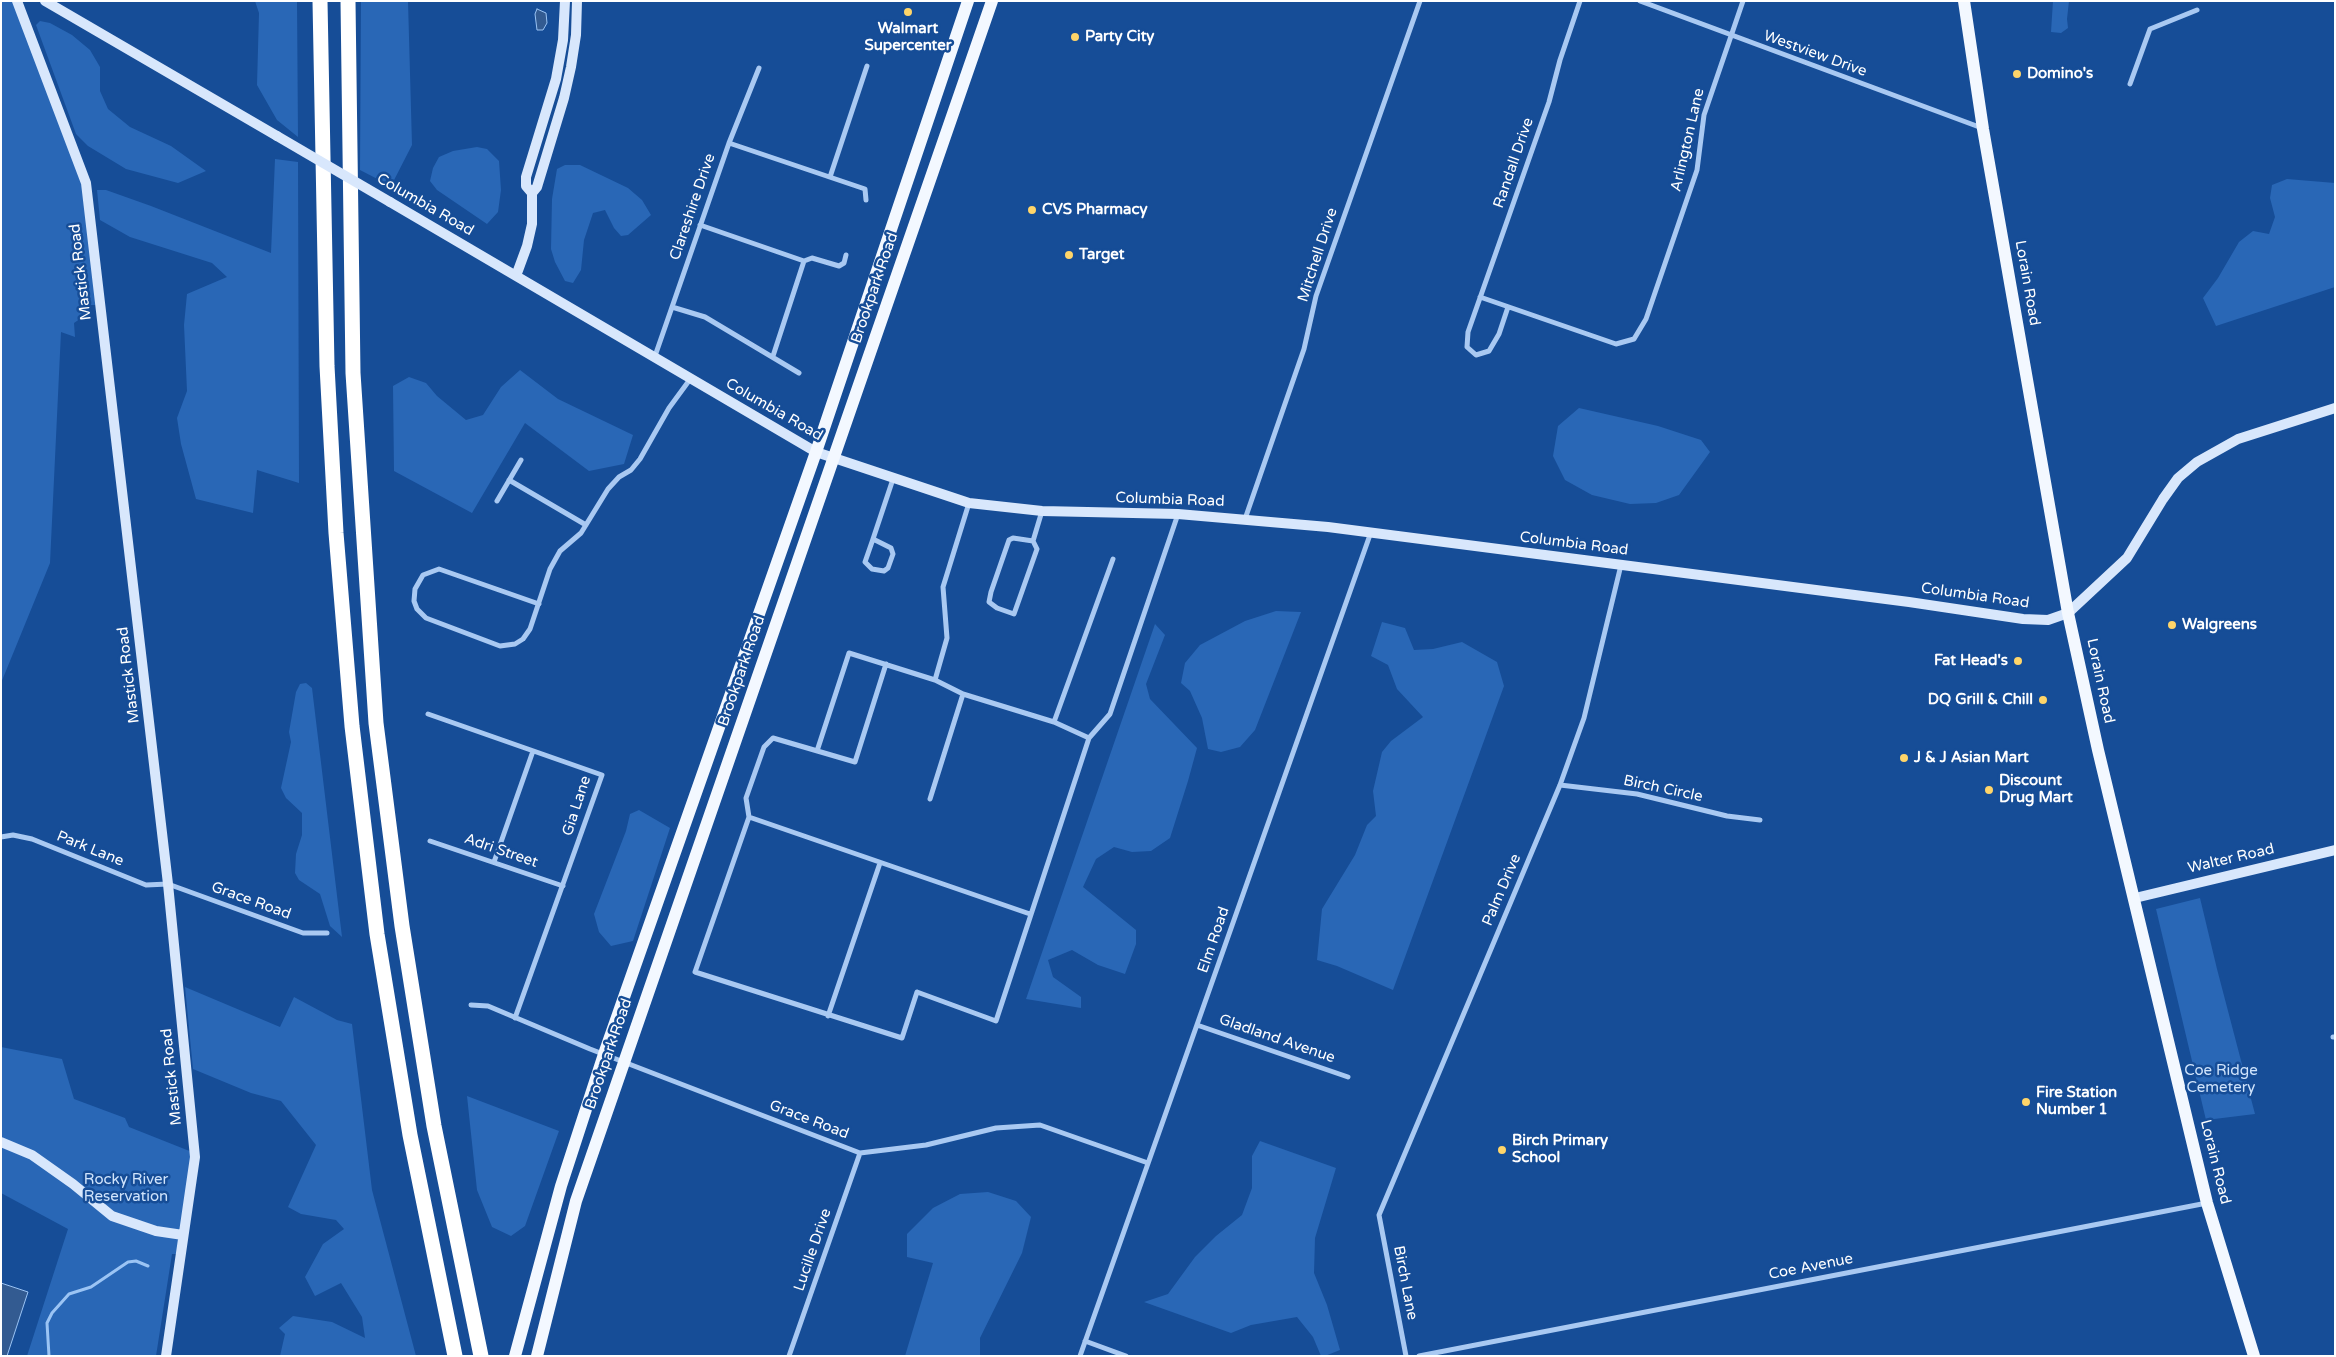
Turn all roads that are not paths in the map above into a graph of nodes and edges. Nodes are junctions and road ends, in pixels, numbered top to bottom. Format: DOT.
graph roads {
  1 [pos="17,1"];
  2 [pos="45,1"];
  3 [pos="320,1"];
  4 [pos="348,1"];
  5 [pos="566,1"];
  6 [pos="577,1"];
  7 [pos="968,1"];
  8 [pos="992,1"];
  9 [pos="1420,1"];
  10 [pos="1580,1"];
  11 [pos="1640,1"];
  12 [pos="1742,1"];
  13 [pos="1964,1"];
  14 [pos="2197,10"];
  15 [pos="1730,36"];
  16 [pos="867,66"];
  17 [pos="759,68"];
  18 [pos="2130,84"];
  19 [pos="1983,129"];
  20 [pos="729,144"];
  21 [pos="830,177"];
  22 [pos="532,192"];
  23 [pos="866,200"];
  24 [pos="700,224"];
  25 [pos="846,255"];
  26 [pos="804,261"];
  27 [pos="516,276"];
  28 [pos="1480,297"];
  29 [pos="672,307"];
  30 [pos="1508,307"];
  31 [pos="655,356"];
  32 [pos="773,356"];
  33 [pos="800,373"];
  34 [pos="691,378"];
  35 [pos="2335,408"];
  36 [pos="816,452"];
  37 [pos="833,457"];
  38 [pos="521,460"];
  39 [pos="893,479"];
  40 [pos="509,480"];
  41 [pos="497,501"];
  42 [pos="969,504"];
  43 [pos="1042,512"];
  44 [pos="1178,514"];
  45 [pos="1245,519"];
  46 [pos="586,525"];
  47 [pos="1371,532"];
  48 [pos="873,539"];
  49 [pos="1033,541"];
  50 [pos="1113,559"];
  51 [pos="1621,566"];
  52 [pos="539,604"];
  53 [pos="2068,613"];
  54 [pos="886,664"];
  55 [pos="935,680"];
  56 [pos="963,694"];
  57 [pos="428,714"];
  58 [pos="1054,722"];
  59 [pos="1089,738"];
  60 [pos="533,751"];
  61 [pos="817,751"];
  62 [pos="1560,785"];
  63 [pos="930,799"];
  64 [pos="749,818"];
  65 [pos="1760,820"];
  66 [pos="1,837"];
  67 [pos="430,841"];
  68 [pos="2335,850"];
  69 [pos="494,862"];
  70 [pos="880,863"];
  71 [pos="168,884"];
  72 [pos="563,886"];
  73 [pos="2135,898"];
  74 [pos="1030,914"];
  75 [pos="326,933"];
  76 [pos="471,1005"];
  77 [pos="828,1016"];
  78 [pos="515,1018"];
  79 [pos="1197,1025"];
  80 [pos="604,1054"];
  81 [pos="624,1061"];
  82 [pos="1348,1077"];
  83 [pos="1,1142"];
  84 [pos="860,1153"];
  85 [pos="1148,1164"];
  86 [pos="2207,1203"];
  87 [pos="1379,1215"];
  88 [pos="184,1235"];
  89 [pos="1085,1341"];
  90 [pos="166,1356"];
  91 [pos="455,1356"];
  92 [pos="482,1356"];
  93 [pos="516,1356"];
  94 [pos="537,1356"];
  95 [pos="789,1356"];
  96 [pos="1080,1356"];
  97 [pos="1126,1356"];
  98 [pos="1406,1356"];
  99 [pos="1419,1356"];
  100 [pos="2254,1356"];
  1 -- 71 [label="street, Mastick Road"];
  2 -- 27 [label="street, Columbia Road, bridge"];
  3 -- 91 [label="highway"];
  4 -- 92 [label="highway"];
  5 -- 22 [label="street"];
  6 -- 22 [label="street"];
  7 -- 36 [label="main road, Brookpark Road"];
  8 -- 37 [label="main road, Brookpark Road"];
  9 -- 45 [label="street, Mitchell Drive"];
  10 -- 28 [label="street, Randall Drive"];
  11 -- 15 [label="street, Westview Drive"];
  12 -- 15 [label="street, Arlington Lane"];
  13 -- 19 [label="main road, Lorain Road"];
  14 -- 18 [label="street"];
  15 -- 19 [label="street, Westview Drive"];
  15 -- 30 [label="street, Arlington Lane"];
  16 -- 21 [label="street"];
  17 -- 20 [label="street, Clareshire Drive"];
  19 -- 53 [label="main road, Lorain Road"];
  20 -- 21 [label="street"];
  20 -- 24 [label="street, Clareshire Drive"];
  21 -- 23 [label="street"];
  22 -- 27 [label="street"];
  24 -- 26 [label="street"];
  24 -- 29 [label="street, Clareshire Drive"];
  25 -- 26 [label="street"];
  26 -- 32 [label="street"];
  27 -- 31 [label="street, Columbia Road"];
  28 -- 30 [label="street"];
  28 -- 30 [label="street, Randall Drive"];
  29 -- 31 [label="street, Clareshire Drive"];
  29 -- 32 [label="street"];
  31 -- 34 [label="street, Columbia Road"];
  32 -- 33 [label="street"];
  34 -- 36 [label="street, Columbia Road"];
  34 -- 46 [label="street"];
  35 -- 53 [label="street, Columbia Road"];
  36 -- 37 [label="street, Columbia Road"];
  36 -- 80 [label="main road, Brookpark Road"];
  37 -- 39 [label="street, Columbia Road"];
  37 -- 81 [label="main road, Brookpark Road"];
  38 -- 40 [label="street"];
  39 -- 42 [label="street, Columbia Road"];
  39 -- 48 [label="street"];
  40 -- 41 [label="street"];
  40 -- 46 [label="street"];
  42 -- 43 [label="street, Columbia Road"];
  42 -- 55 [label="street"];
  43 -- 44 [label="street, Columbia Road"];
  43 -- 49 [label="street"];
  44 -- 45 [label="street, Columbia Road"];
  44 -- 59 [label="street"];
  45 -- 47 [label="street, Columbia Road"];
  46 -- 52 [label="street"];
  47 -- 51 [label="street, Columbia Road"];
  47 -- 79 [label="street, Elm Road"];
  48 -- 48 [label="street"];
  49 -- 49 [label="street"];
  50 -- 58 [label="street"];
  51 -- 53 [label="street, Columbia Road"];
  51 -- 62 [label="street, Palm Drive"];
  52 -- 52 [label="street"];
  53 -- 73 [label="main road, Lorain Road"];
  54 -- 55 [label="street"];
  54 -- 61 [label="street"];
  54 -- 61 [label="street"];
  55 -- 56 [label="street"];
  56 -- 58 [label="street"];
  56 -- 63 [label="street"];
  57 -- 60 [label="street, Gia Lane"];
  58 -- 59 [label="street"];
  59 -- 74 [label="street"];
  60 -- 69 [label="street"];
  60 -- 72 [label="street, Gia Lane"];
  61 -- 64 [label="street"];
  62 -- 65 [label="street, Birch Circle"];
  62 -- 87 [label="street, Palm Drive"];
  64 -- 70 [label="street"];
  64 -- 77 [label="street"];
  66 -- 71 [label="street, Park Lane"];
  67 -- 69 [label="street, Adri Street"];
  68 -- 73 [label="street, Walter Road"];
  69 -- 72 [label="street, Adri Street"];
  70 -- 74 [label="street"];
  70 -- 77 [label="street"];
  71 -- 75 [label="street, Grace Road"];
  71 -- 88 [label="street, Mastick Road"];
  72 -- 78 [label="street, Gia Lane"];
  73 -- 86 [label="main road, Lorain Road"];
  74 -- 77 [label="street"];
  76 -- 78 [label="street, Grace Road"];
  78 -- 80 [label="street, Grace Road"];
  79 -- 82 [label="street, Gladland Avenue"];
  79 -- 85 [label="street, Elm Road"];
  80 -- 81 [label="street, Grace Road"];
  80 -- 93 [label="main road, Brookpark Road"];
  81 -- 84 [label="street, Grace Road"];
  81 -- 94 [label="main road, Brookpark Road"];
  83 -- 88 [label="street"];
  84 -- 85 [label="street, Grace Road"];
  84 -- 95 [label="street, Lucille Drive"];
  85 -- 89 [label="street, Elm Road"];
  86 -- 99 [label="street, Coe Avenue"];
  86 -- 100 [label="main road, Lorain Road"];
  87 -- 98 [label="street, Birch Lane"];
  88 -- 90 [label="street, Mastick Road"];
  89 -- 96 [label="street, Elm Road"];
  89 -- 97 [label="street"];
}
